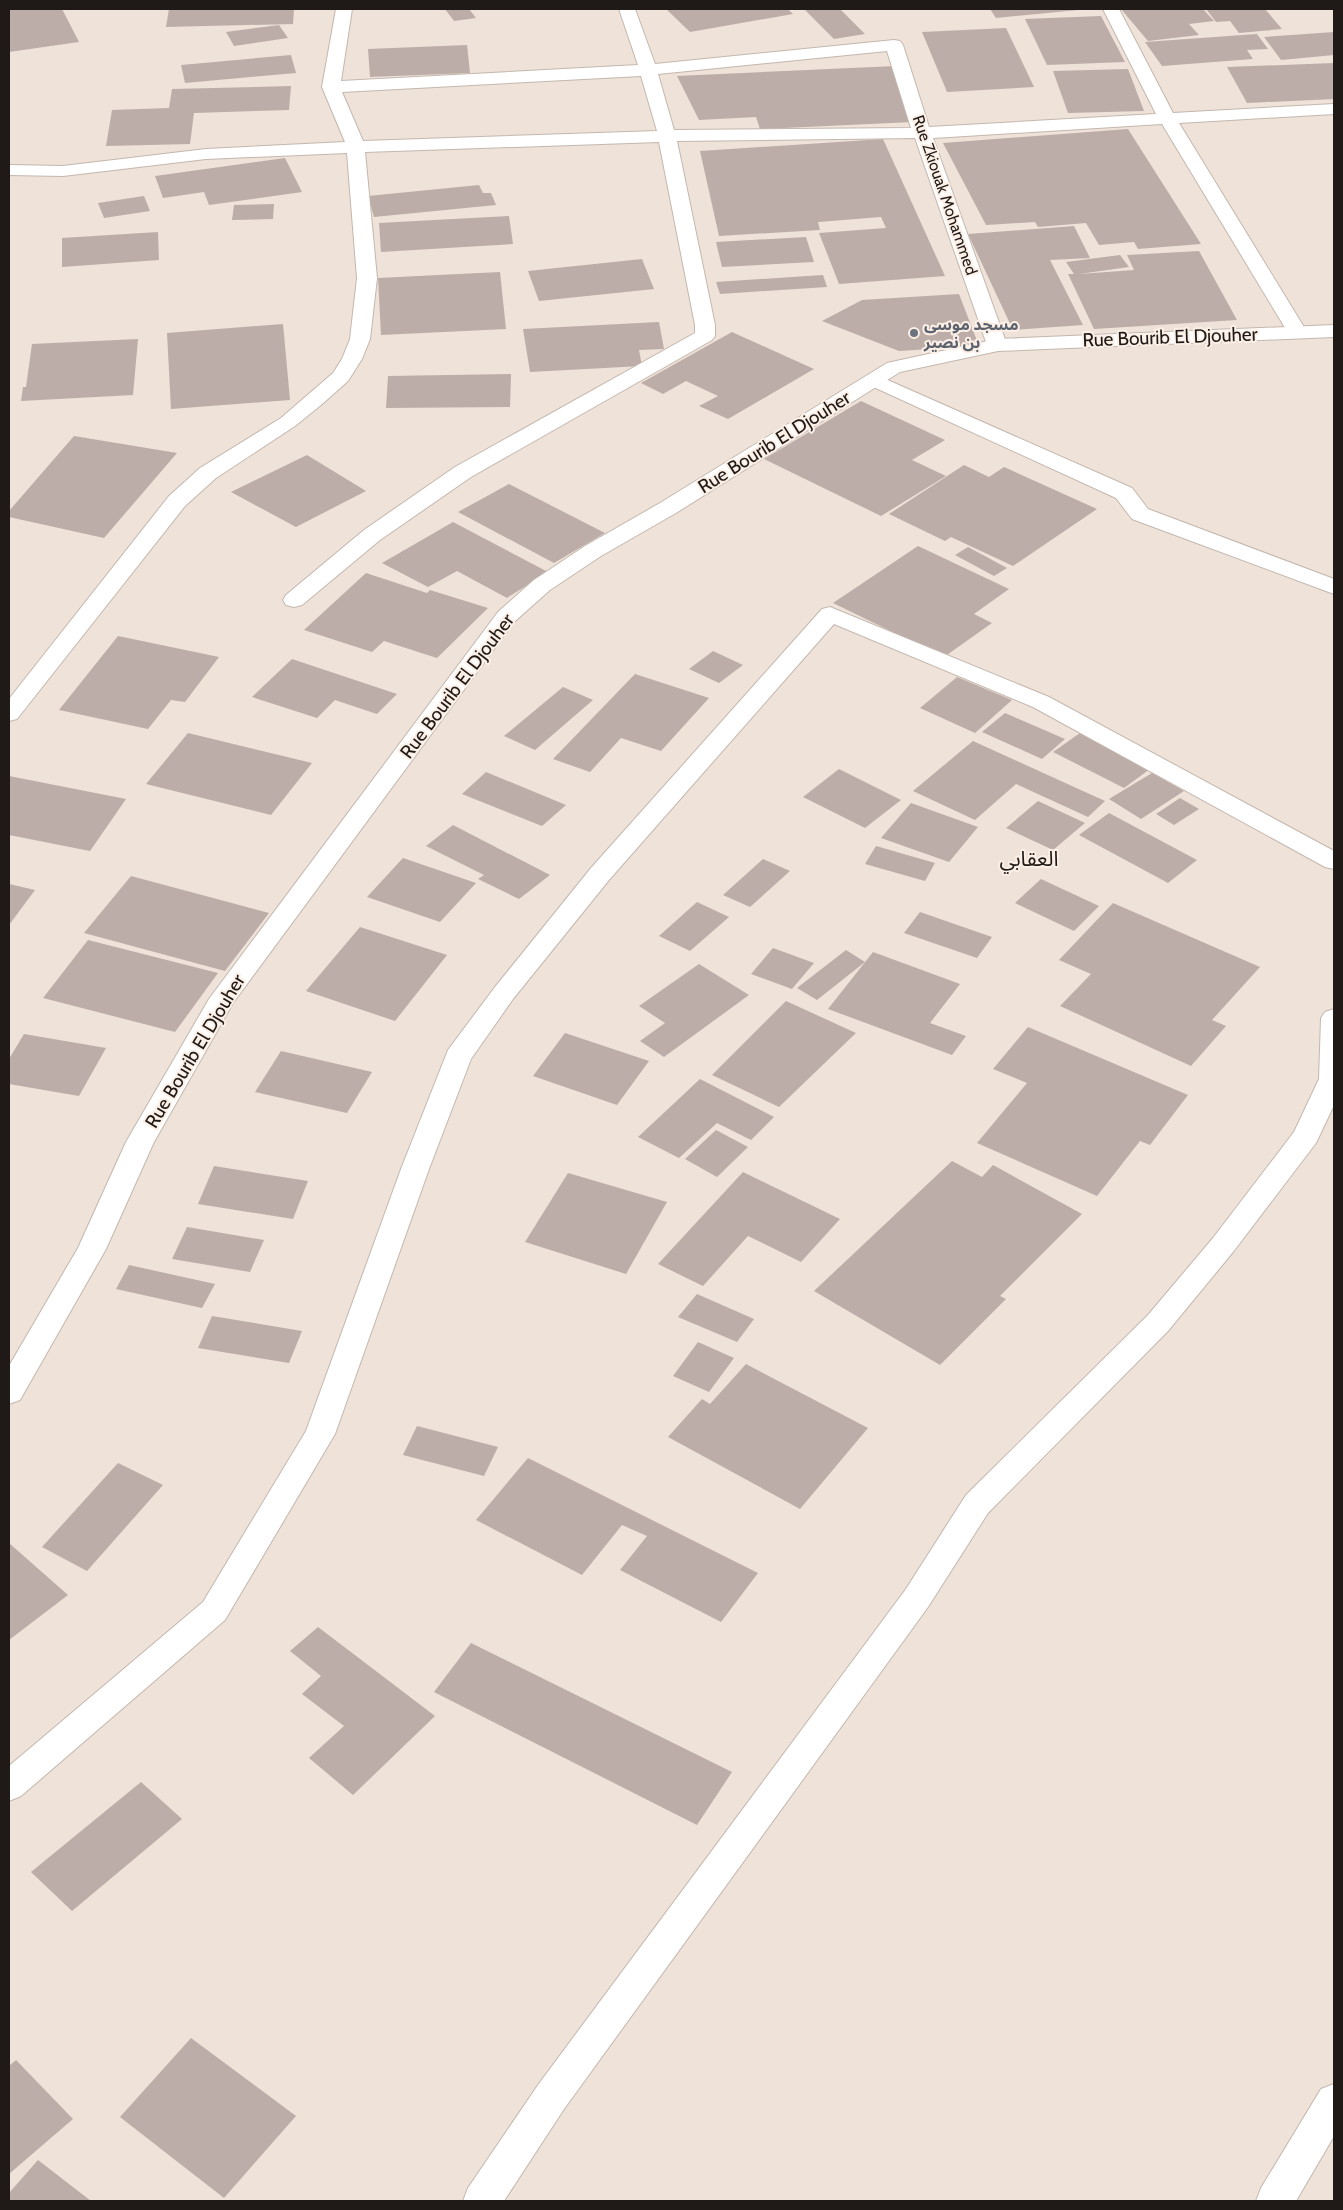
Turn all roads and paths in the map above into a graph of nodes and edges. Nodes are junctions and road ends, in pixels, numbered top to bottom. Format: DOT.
graph roads {
  1 [pos="344,9"];
  2 [pos="627,9"];
  3 [pos="1111,9"];
  4 [pos="648,70"];
  5 [pos="331,88"];
  6 [pos="1334,109"];
  7 [pos="1167,118"];
  8 [pos="922,133"];
  9 [pos="667,136"];
  10 [pos="356,147"];
  11 [pos="9,170"];
  12 [pos="1334,331"];
  13 [pos="1297,332"];
  14 [pos="997,345"];
  15 [pos="874,380"];
  16 [pos="1334,586"];
  17 [pos="294,600"];
  18 [pos="9,714"];
  19 [pos="1334,861"];
  20 [pos="1334,1018"];
  21 [pos="9,1392"];
  22 [pos="9,1786"];
  23 [pos="1334,2101"];
  24 [pos="482,2201"];
  25 [pos="1275,2201"];
  1 -- 5 [label="street"];
  2 -- 4 [label="street"];
  3 -- 7 [label="street"];
  4 -- 5 [label="street"];
  4 -- 8 [label="street, Rue Zkiouak Mohammed"];
  4 -- 9 [label="street"];
  5 -- 10 [label="street"];
  6 -- 7 [label="street"];
  7 -- 8 [label="street"];
  7 -- 13 [label="street"];
  8 -- 9 [label="street"];
  8 -- 14 [label="street, Rue Zkiouak Mohammed"];
  9 -- 10 [label="street"];
  9 -- 17 [label="street"];
  10 -- 11 [label="street"];
  10 -- 18 [label="street"];
  12 -- 13 [label="street, Rue Bourib El Djouher"];
  13 -- 14 [label="street, Rue Bourib El Djouher"];
  14 -- 15 [label="street, Rue Bourib El Djouher"];
  15 -- 16 [label="street"];
  15 -- 21 [label="street, Rue Bourib El Djouher"];
  19 -- 22 [label="street"];
  20 -- 24 [label="street"];
  23 -- 25 [label="street"];
}
